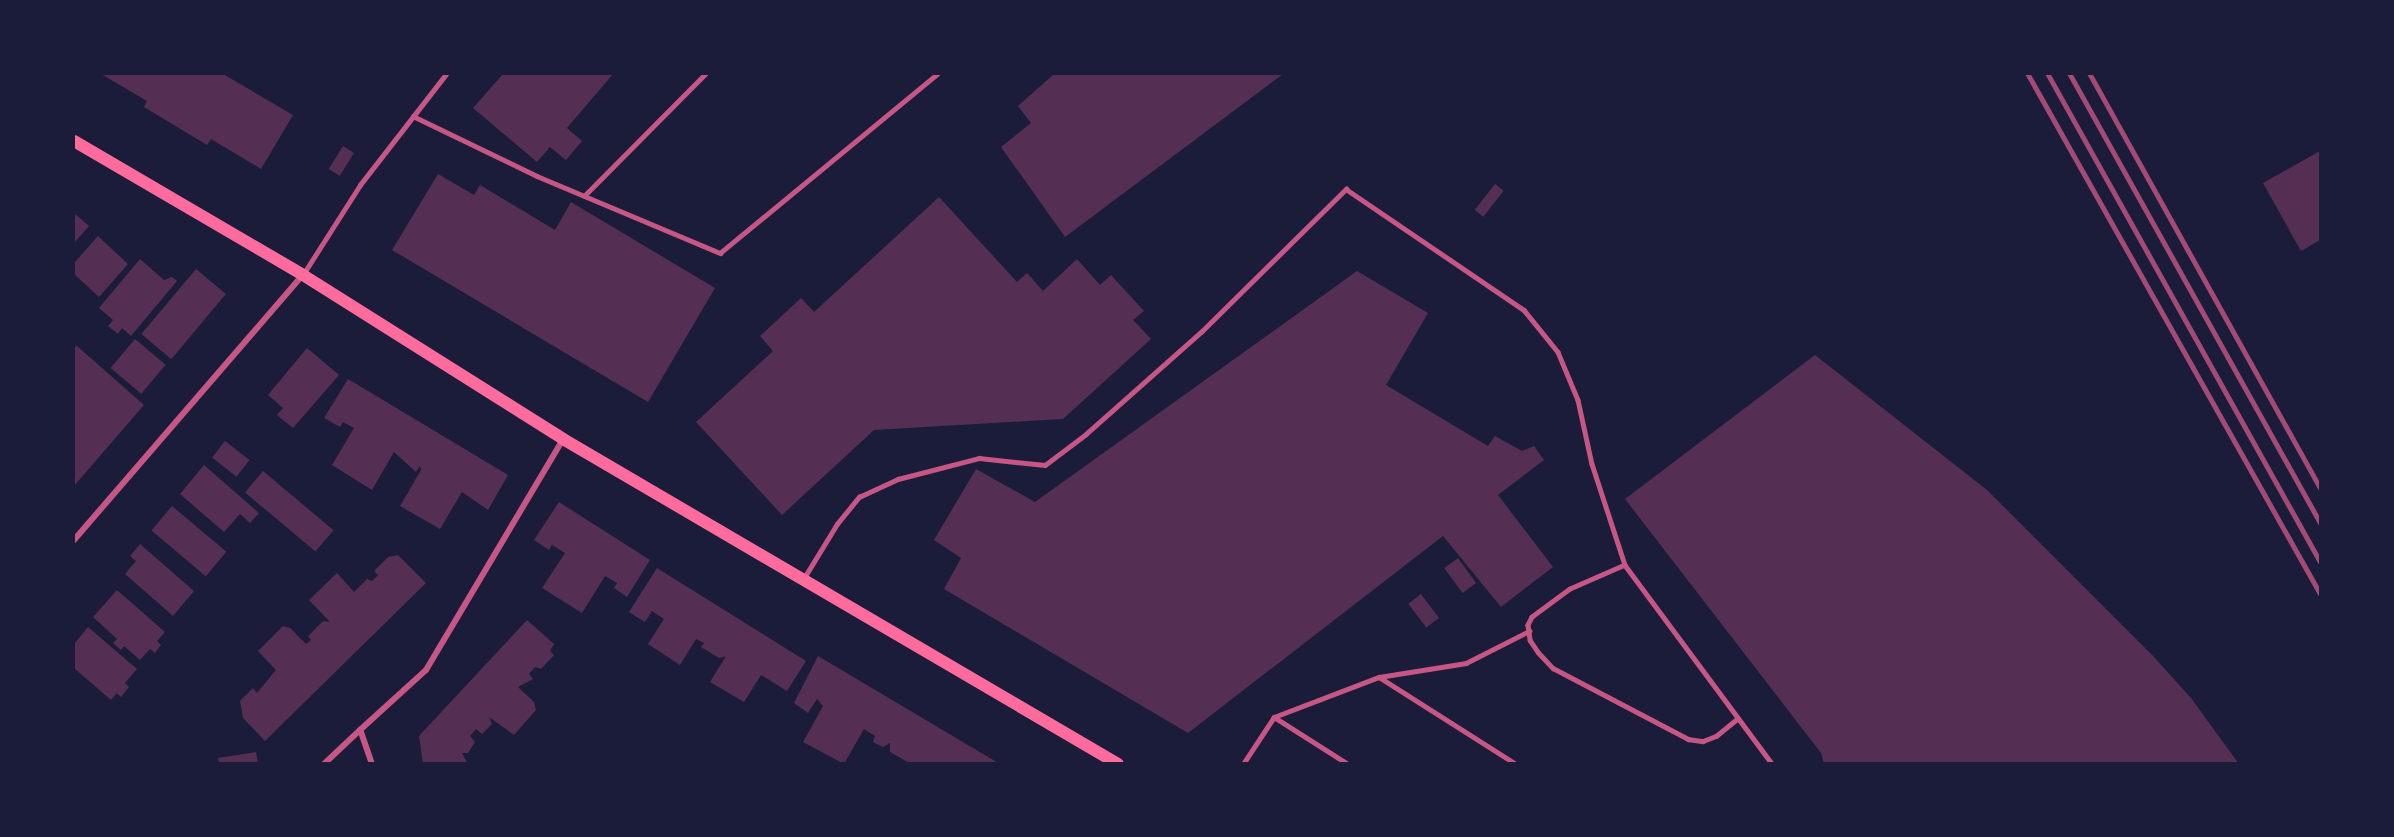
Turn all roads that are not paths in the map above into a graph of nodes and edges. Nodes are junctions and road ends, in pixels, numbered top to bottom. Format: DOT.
graph roads {
  1 [pos="446,74"];
  2 [pos="705,74"];
  3 [pos="937,74"];
  4 [pos="413,116"];
  5 [pos="74,141"];
  6 [pos="584,196"];
  7 [pos="303,275"];
  8 [pos="563,439"];
  9 [pos="74,540"];
  10 [pos="1625,565"];
  11 [pos="803,579"];
  12 [pos="1529,631"];
  13 [pos="1379,676"];
  14 [pos="1274,717"];
  15 [pos="1738,718"];
  16 [pos="360,730"];
  17 [pos="324,764"];
  18 [pos="372,764"];
  19 [pos="1119,764"];
  20 [pos="1243,764"];
  21 [pos="1348,764"];
  22 [pos="1516,764"];
  23 [pos="1772,764"];
  1 -- 4 [label="lane"];
  2 -- 6 [label="lane"];
  3 -- 6 [label="lane"];
  4 -- 6 [label="lane"];
  4 -- 7 [label="lane"];
  5 -- 7 [label="main road"];
  7 -- 8 [label="main road"];
  7 -- 9 [label="street"];
  8 -- 11 [label="main road"];
  8 -- 16 [label="street"];
  10 -- 11 [label="lane"];
  10 -- 12 [label="lane"];
  10 -- 15 [label="lane"];
  11 -- 19 [label="main road"];
  12 -- 13 [label="lane"];
  12 -- 15 [label="lane"];
  13 -- 14 [label="lane"];
  13 -- 22 [label="lane"];
  14 -- 20 [label="lane"];
  14 -- 21 [label="lane"];
  15 -- 23 [label="lane"];
  16 -- 17 [label="street"];
  16 -- 18 [label="street"];
}
